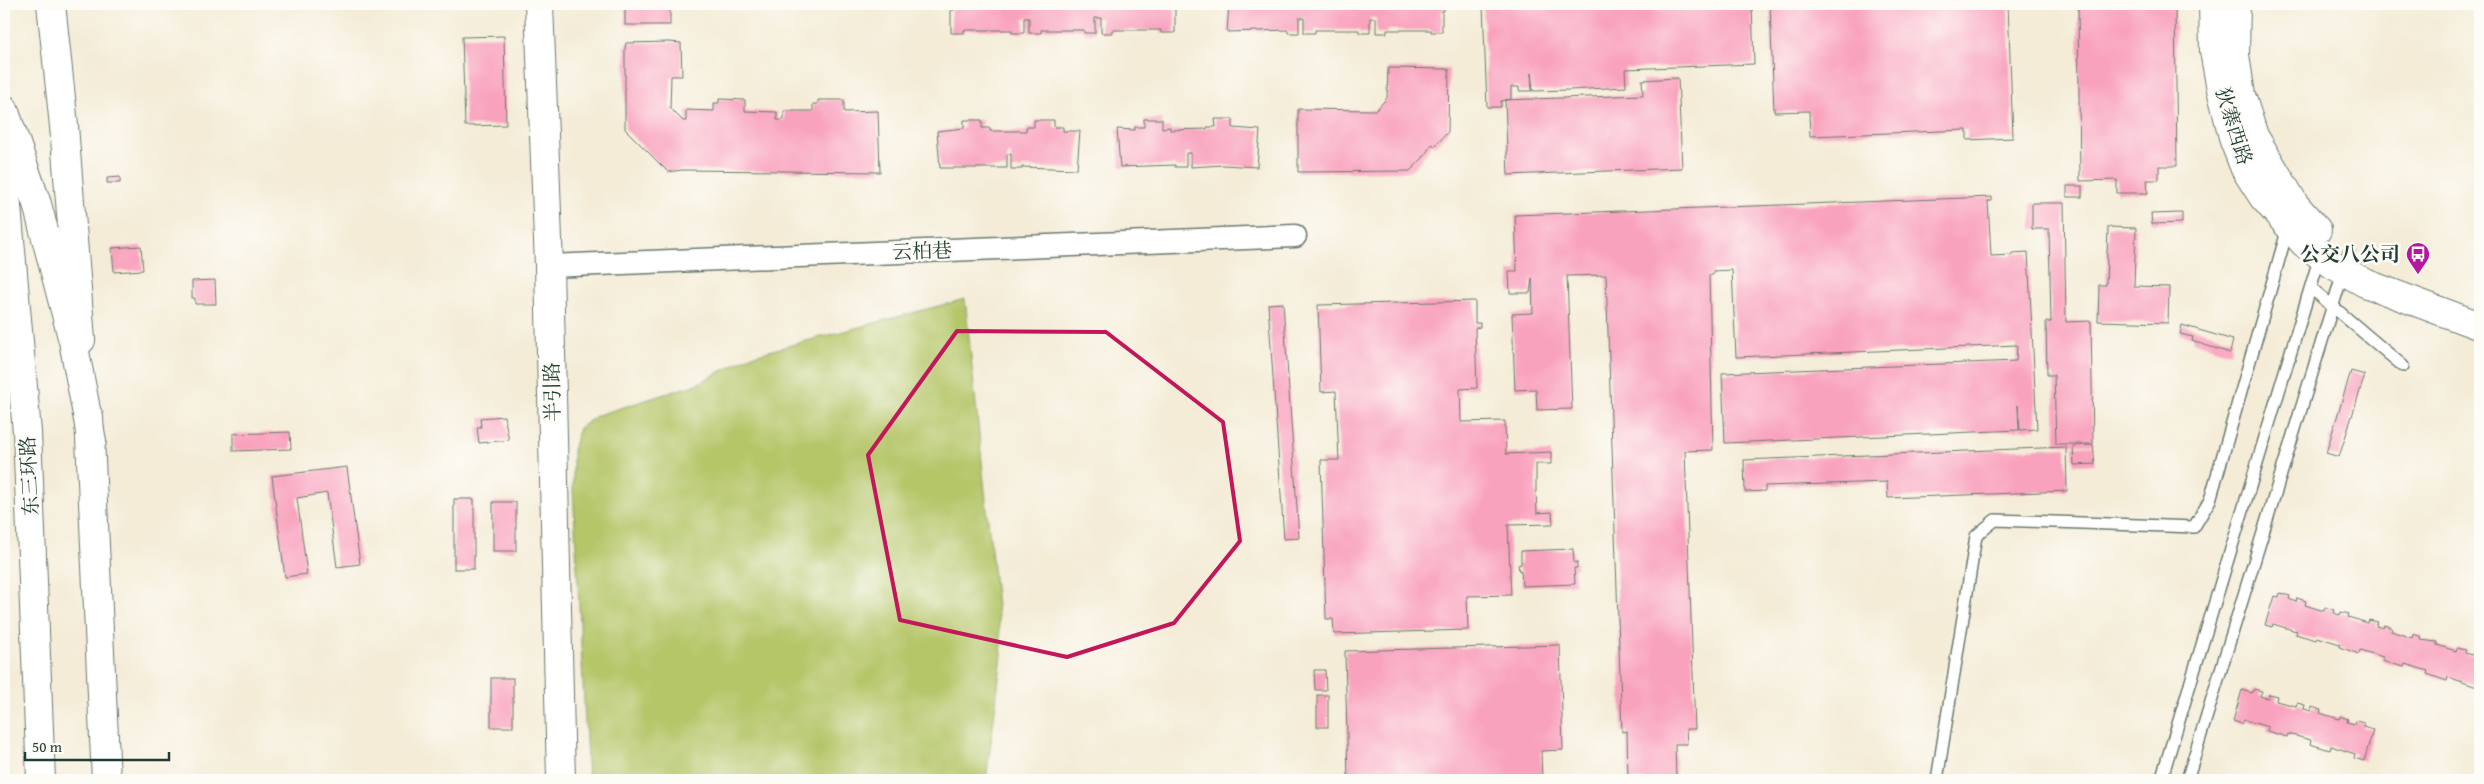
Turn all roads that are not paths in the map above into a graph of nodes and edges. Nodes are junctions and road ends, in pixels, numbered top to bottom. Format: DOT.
graph roads {
  1 [pos="51,4"];
  2 [pos="538,4"];
  3 [pos="2213,4"];
  4 [pos="2236,4"];
  5 [pos="4,109"];
  6 [pos="4,172"];
  7 [pos="2292,215"];
  8 [pos="1295,236"];
  9 [pos="2322,251"];
  10 [pos="2346,262"];
  11 [pos="550,266"];
  12 [pos="2310,288"];
  13 [pos="2333,306"];
  14 [pos="2480,306"];
  15 [pos="2480,326"];
  16 [pos="2403,366"];
  17 [pos="92,441"];
  18 [pos="41,780"];
  19 [pos="106,780"];
  20 [pos="561,780"];
  21 [pos="1937,780"];
  22 [pos="2161,780"];
  23 [pos="2187,780"];
  1 -- 17 [label="main road"];
  2 -- 11 [label="main road, 半引路"];
  3 -- 7 [label="main road, 狄寨西路"];
  4 -- 7 [label="main road, 狄寨西路"];
  5 -- 17 [label="main road"];
  6 -- 18 [label="main road, 东三环路"];
  7 -- 9 [label="main road, 狄寨西路"];
  7 -- 10 [label="main road, 狄寨西路"];
  7 -- 21 [label="lane"];
  8 -- 11 [label="street, 云柏巷"];
  9 -- 10 [label="main road, 狄寨西路"];
  9 -- 12 [label="lane"];
  10 -- 13 [label="lane"];
  10 -- 14 [label="main road, 狄寨西路"];
  10 -- 15 [label="main road, 狄寨西路"];
  11 -- 20 [label="main road, 半引路"];
  12 -- 13 [label="lane"];
  12 -- 22 [label="lane"];
  13 -- 16 [label="lane"];
  13 -- 23 [label="lane"];
  17 -- 19 [label="main road"];
}
